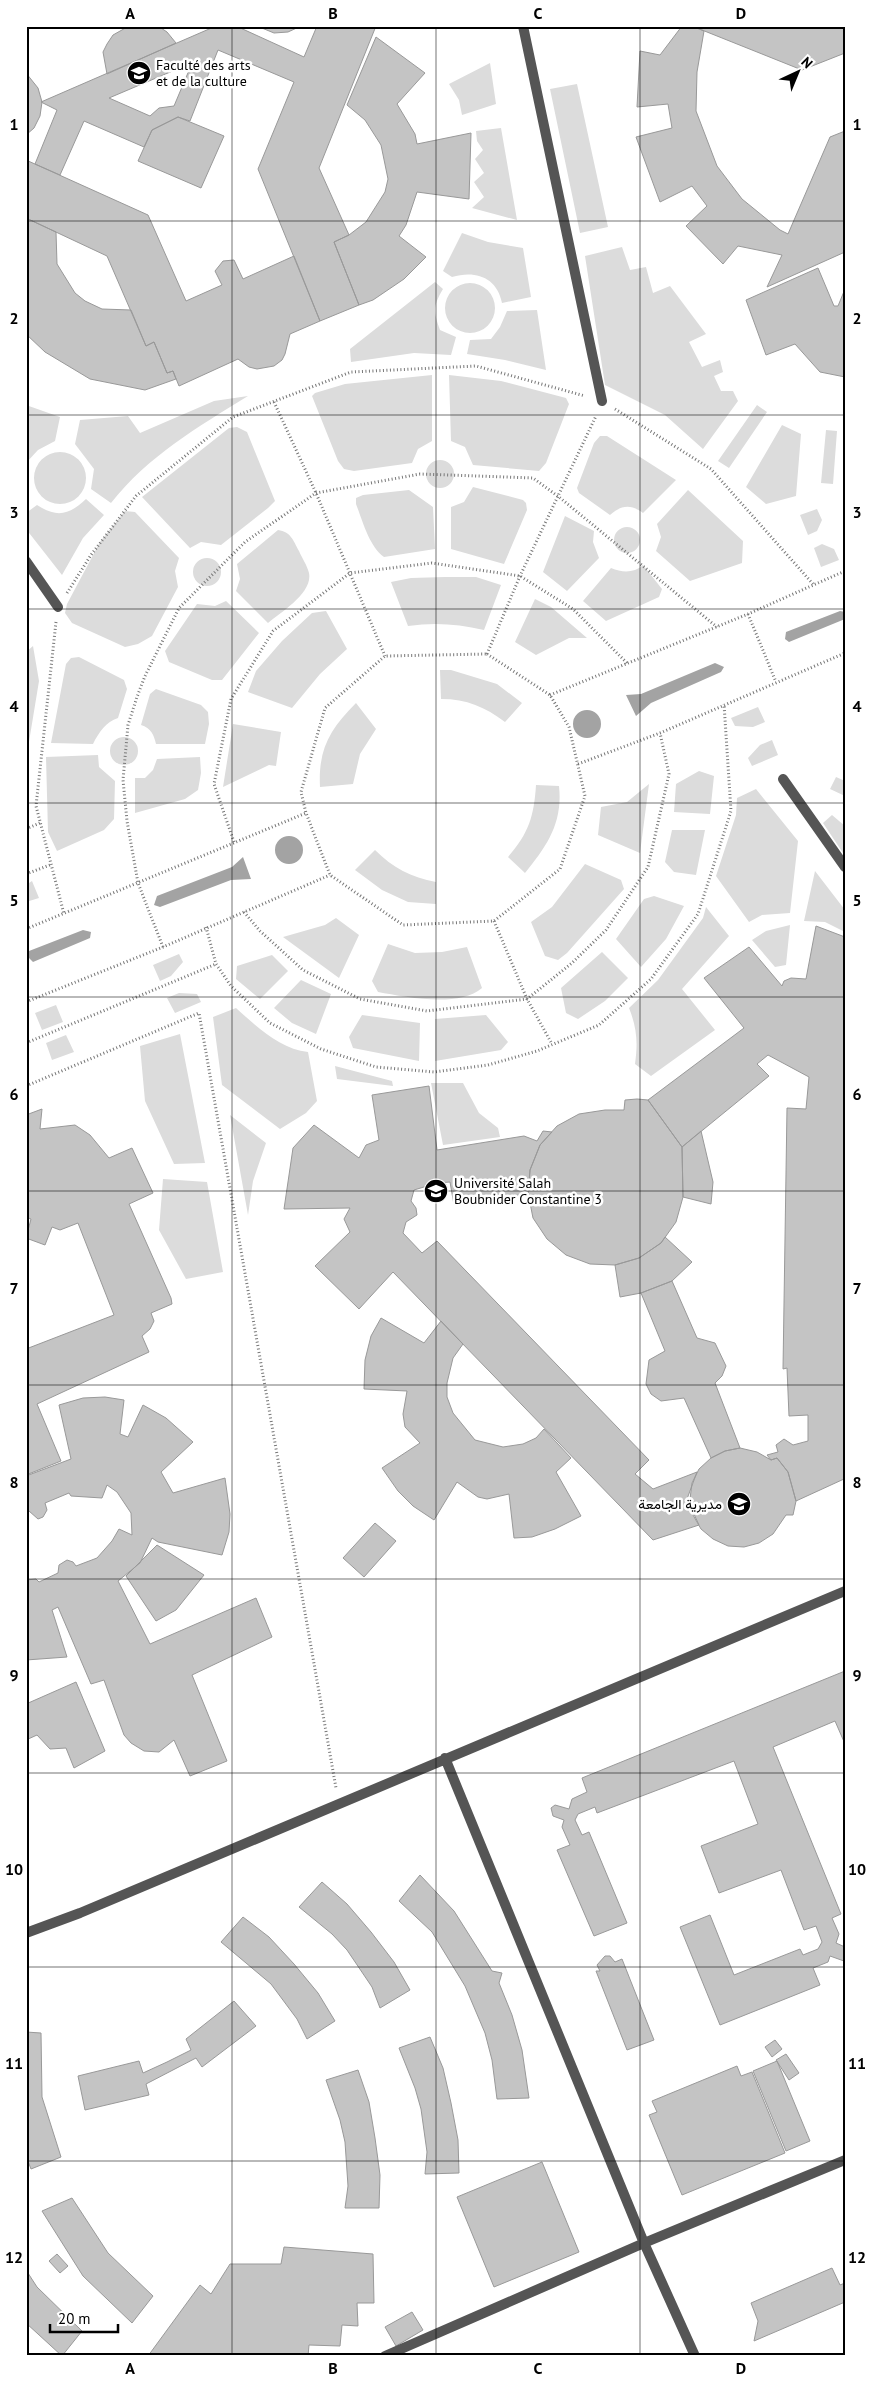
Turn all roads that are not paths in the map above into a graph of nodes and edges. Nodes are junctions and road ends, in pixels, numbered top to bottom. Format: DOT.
graph roads {
  1 [pos="523,26"];
  2 [pos="602,401"];
  3 [pos="26,561"];
  4 [pos="58,607"];
  5 [pos="783,779"];
  6 [pos="845,867"];
  7 [pos="845,1590"];
  8 [pos="445,1758"];
  9 [pos="26,1933"];
  10 [pos="845,2160"];
  11 [pos="644,2243"];
  12 [pos="385,2356"];
  13 [pos="695,2356"];
  1 -- 2 [label="street"];
  3 -- 4 [label="street"];
  5 -- 6 [label="street"];
  7 -- 8 [label="street"];
  8 -- 9 [label="street"];
  8 -- 11 [label="street"];
  10 -- 11 [label="street"];
  11 -- 12 [label="street"];
  11 -- 13 [label="street"];
}
